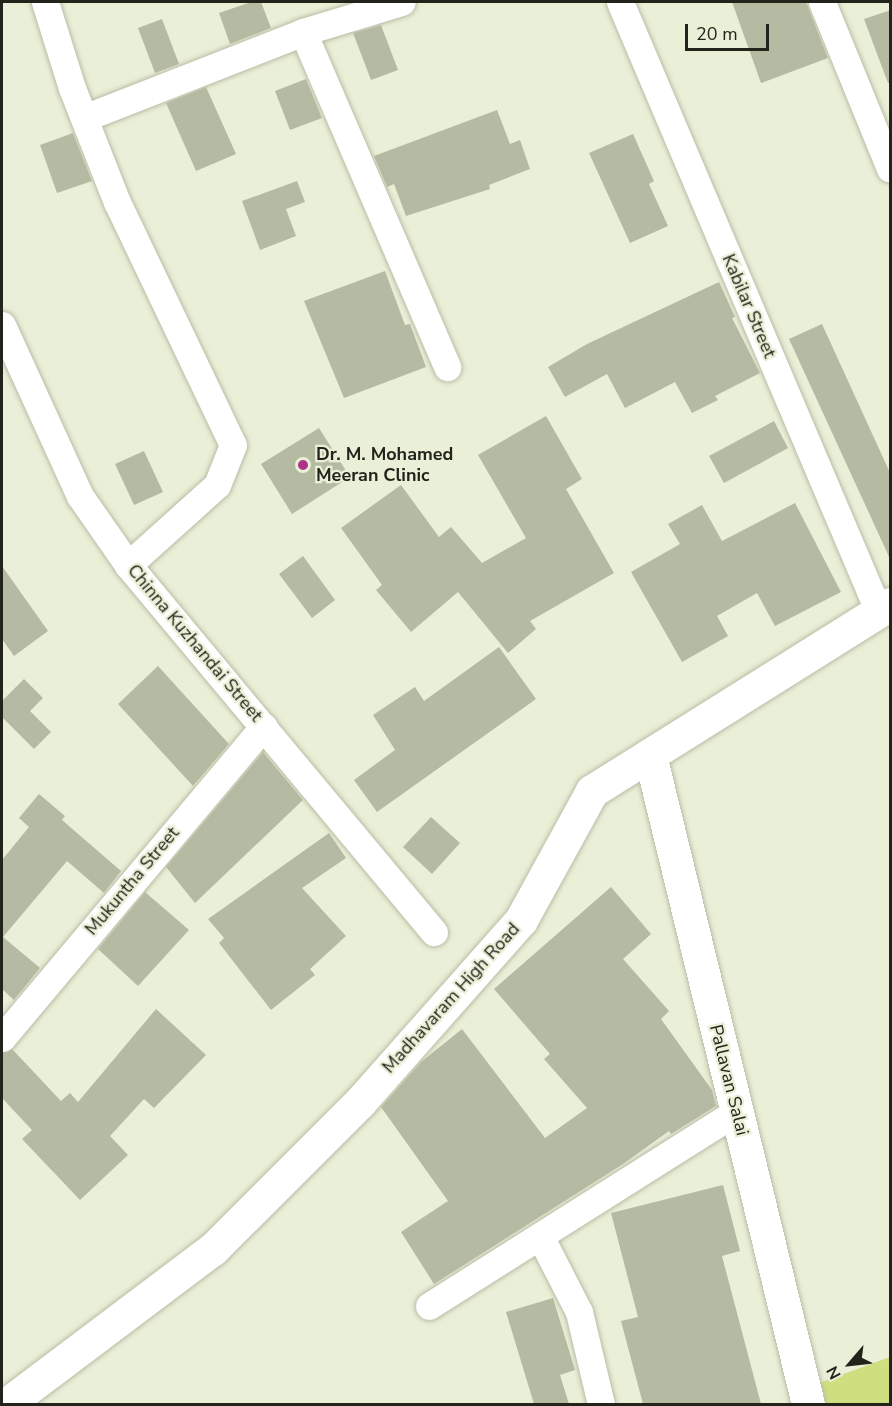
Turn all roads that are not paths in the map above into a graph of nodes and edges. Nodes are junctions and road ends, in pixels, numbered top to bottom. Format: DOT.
graph roads {
  1 [pos="45,2"];
  2 [pos="402,2"];
  3 [pos="620,2"];
  4 [pos="822,2"];
  5 [pos="303,32"];
  6 [pos="84,118"];
  7 [pos="888,157"];
  8 [pos="2,325"];
  9 [pos="447,366"];
  10 [pos="128,565"];
  11 [pos="884,607"];
  12 [pos="264,726"];
  13 [pos="650,755"];
  14 [pos="434,932"];
  15 [pos="2,1038"];
  16 [pos="737,1111"];
  17 [pos="540,1236"];
  18 [pos="429,1306"];
  19 [pos="7,1404"];
  20 [pos="601,1404"];
  21 [pos="808,1404"];
  1 -- 6 [label="street"];
  2 -- 5 [label="street"];
  3 -- 11 [label="street, Kabilar Street"];
  4 -- 7 [label="street"];
  5 -- 6 [label="street"];
  5 -- 9 [label="street"];
  6 -- 10 [label="street"];
  8 -- 10 [label="street, Chinna Kuzhandai Street"];
  10 -- 12 [label="street, Chinna Kuzhandai Street"];
  11 -- 13 [label="main road, Madhavaram High Road"];
  12 -- 14 [label="street, Chinna Kuzhandai Street"];
  12 -- 15 [label="street, Mukuntha Street"];
  13 -- 16 [label="main road, Pallavan Salai"];
  13 -- 19 [label="main road, Madhavaram High Road"];
  16 -- 17 [label="street"];
  16 -- 21 [label="main road, Pallavan Salai"];
  17 -- 18 [label="street"];
  17 -- 20 [label="street"];
}
